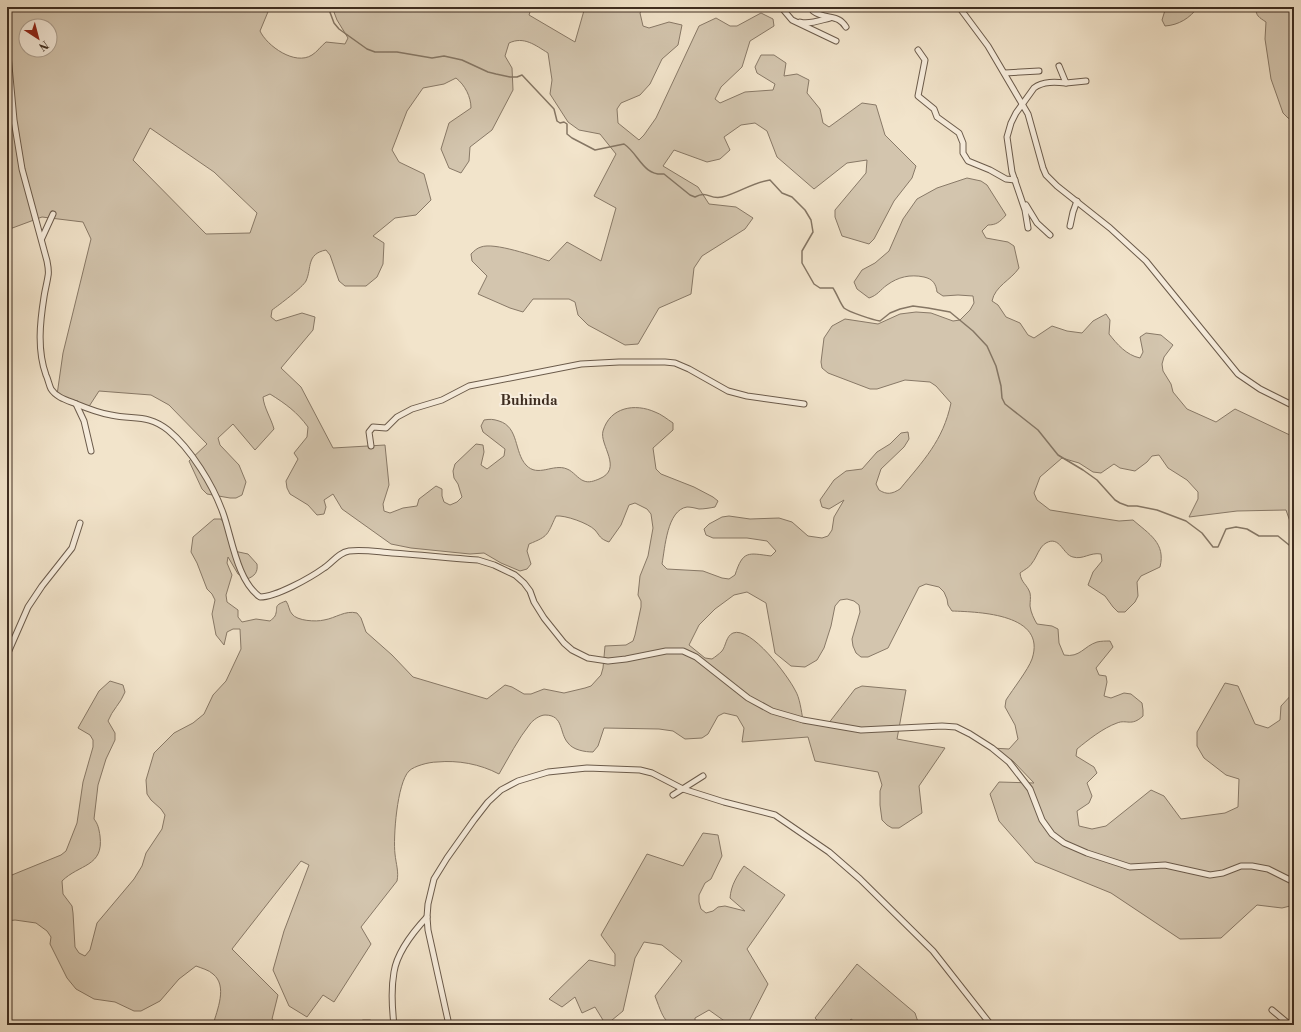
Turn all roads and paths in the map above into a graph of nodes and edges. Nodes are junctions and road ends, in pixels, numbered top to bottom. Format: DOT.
graph roads {
  1 [pos="781,7"];
  2 [pos="959,7"];
  3 [pos="813,11"];
  4 [pos="830,18"];
  5 [pos="792,20"];
  6 [pos="846,27"];
  7 [pos="836,41"];
  8 [pos="7,44"];
  9 [pos="918,50"];
  10 [pos="1059,66"];
  11 [pos="1039,71"];
  12 [pos="1005,73"];
  13 [pos="1086,81"];
  14 [pos="1066,83"];
  15 [pos="1022,103"];
  16 [pos="1015,180"];
  17 [pos="1022,199"];
  18 [pos="1077,201"];
  19 [pos="53,214"];
  20 [pos="1070,226"];
  21 [pos="1028,228"];
  22 [pos="1050,235"];
  23 [pos="42,238"];
  24 [pos="76,404"];
  25 [pos="804,404"];
  26 [pos="1294,406"];
  27 [pos="371,446"];
  28 [pos="91,451"];
  29 [pos="80,523"];
  30 [pos="7,655"];
  31 [pos="703,776"];
  32 [pos="683,789"];
  33 [pos="673,795"];
  34 [pos="1294,882"];
  35 [pos="427,917"];
  36 [pos="1272,1010"];
  37 [pos="394,1025"];
  38 [pos="449,1025"];
  39 [pos="991,1025"];
  40 [pos="1290,1025"];
  1 -- 5 [label="street"];
  2 -- 12 [label="street"];
  3 -- 4 [label="street"];
  4 -- 5 [label="street"];
  4 -- 6 [label="street"];
  5 -- 7 [label="street"];
  8 -- 23 [label="street"];
  9 -- 16 [label="street"];
  10 -- 14 [label="street"];
  11 -- 12 [label="street"];
  12 -- 15 [label="street"];
  13 -- 14 [label="street"];
  14 -- 15 [label="street"];
  15 -- 16 [label="street"];
  15 -- 18 [label="street"];
  16 -- 17 [label="street"];
  17 -- 21 [label="street"];
  17 -- 22 [label="street"];
  18 -- 20 [label="street"];
  18 -- 26 [label="street"];
  19 -- 23 [label="street"];
  23 -- 24 [label="street"];
  24 -- 28 [label="street"];
  24 -- 34 [label="street"];
  25 -- 27 [label="street"];
  29 -- 30 [label="street"];
  31 -- 32 [label="street"];
  32 -- 33 [label="street"];
  32 -- 35 [label="street"];
  32 -- 39 [label="street"];
  35 -- 37 [label="street"];
  35 -- 38 [label="street"];
  36 -- 40 [label="street"];
}
